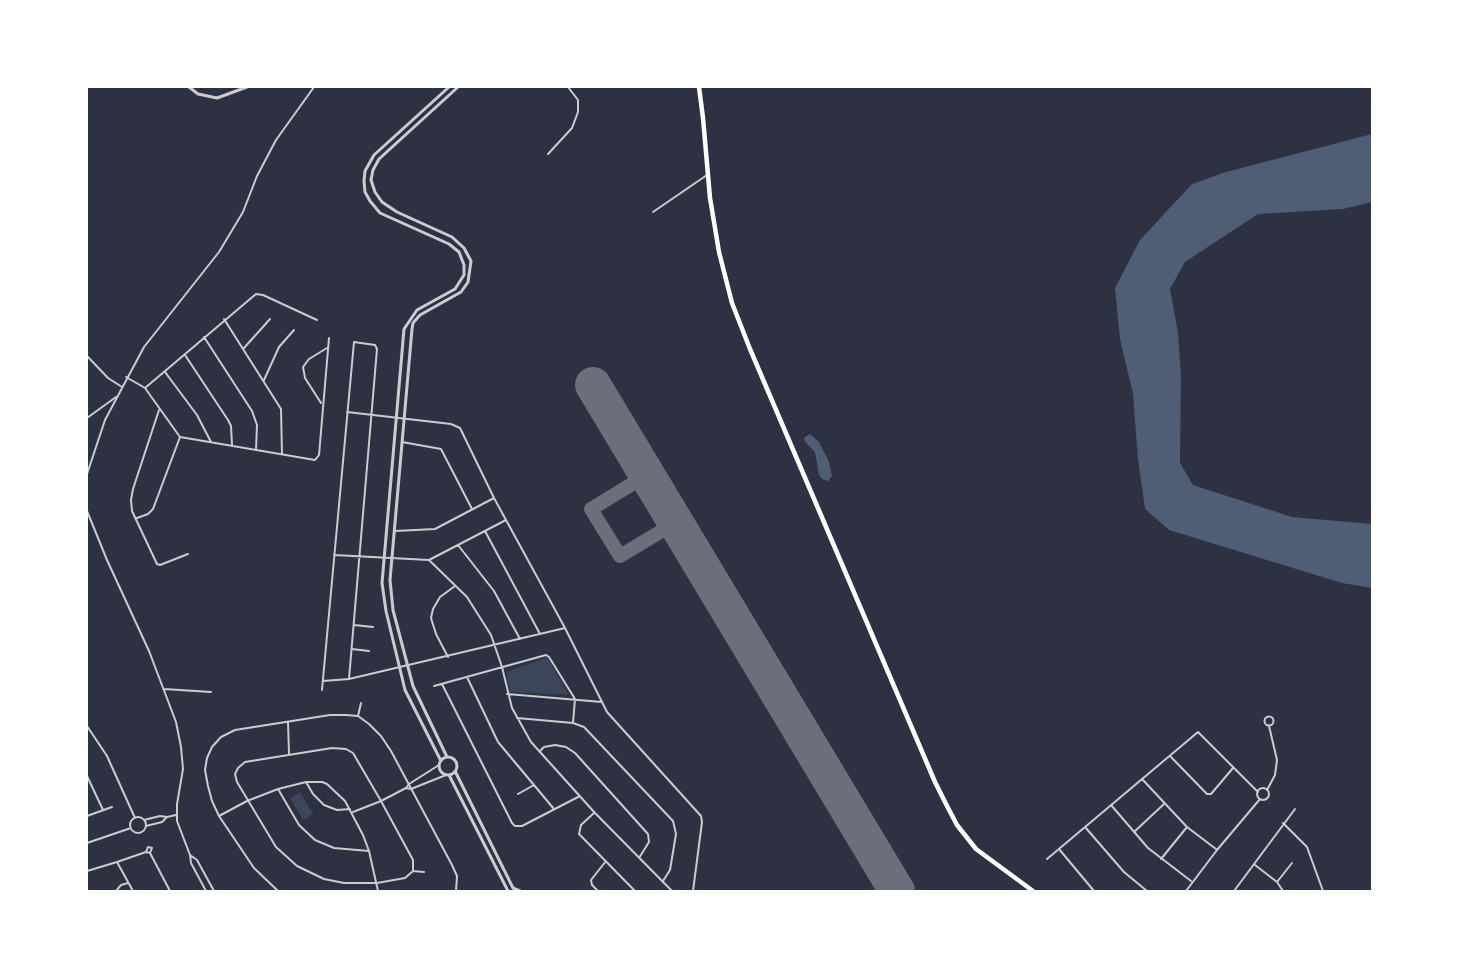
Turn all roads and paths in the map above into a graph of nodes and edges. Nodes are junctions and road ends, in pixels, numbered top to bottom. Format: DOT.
graph roads {
  1 [pos="189,87"];
  2 [pos="248,87"];
  3 [pos="314,87"];
  4 [pos="449,87"];
  5 [pos="458,87"];
  6 [pos="568,87"];
  7 [pos="699,87"];
  8 [pos="548,154"];
  9 [pos="707,175"];
  10 [pos="653,212"];
  11 [pos="224,319"];
  12 [pos="270,319"];
  13 [pos="317,320"];
  14 [pos="294,330"];
  15 [pos="204,337"];
  16 [pos="329,338"];
  17 [pos="244,348"];
  18 [pos="327,348"];
  19 [pos="185,355"];
  20 [pos="87,356"];
  21 [pos="401,356"];
  22 [pos="409,356"];
  23 [pos="165,372"];
  24 [pos="126,377"];
  25 [pos="264,380"];
  26 [pos="122,387"];
  27 [pos="145,388"];
  28 [pos="118,395"];
  29 [pos="322,404"];
  30 [pos="159,410"];
  31 [pos="347,412"];
  32 [pos="371,415"];
  33 [pos="396,417"];
  34 [pos="87,418"];
  35 [pos="405,418"];
  36 [pos="180,437"];
  37 [pos="211,442"];
  38 [pos="402,442"];
  39 [pos="232,445"];
  40 [pos="256,450"];
  41 [pos="282,454"];
  42 [pos="87,474"];
  43 [pos="494,498"];
  44 [pos="472,509"];
  45 [pos="87,511"];
  46 [pos="136,519"];
  47 [pos="506,520"];
  48 [pos="395,531"];
  49 [pos="485,531"];
  50 [pos="458,545"];
  51 [pos="188,554"];
  52 [pos="334,555"];
  53 [pos="360,557"];
  54 [pos="384,558"];
  55 [pos="392,558"];
  56 [pos="429,560"];
  57 [pos="455,586"];
  58 [pos="354,625"];
  59 [pos="373,627"];
  60 [pos="565,628"];
  61 [pos="540,634"];
  62 [pos="520,639"];
  63 [pos="495,645"];
  64 [pos="352,649"];
  65 [pos="369,651"];
  66 [pos="448,657"];
  67 [pos="408,666"];
  68 [pos="502,667"];
  69 [pos="399,668"];
  70 [pos="467,677"];
  71 [pos="349,679"];
  72 [pos="323,681"];
  73 [pos="442,684"];
  74 [pos="434,686"];
  75 [pos="164,689"];
  76 [pos="322,690"];
  77 [pos="211,692"];
  78 [pos="507,694"];
  79 [pos="575,699"];
  80 [pos="602,702"];
  81 [pos="361,703"];
  82 [pos="358,716"];
  83 [pos="517,718"];
  84 [pos="288,722"];
  85 [pos="573,723"];
  86 [pos="87,726"];
  87 [pos="1269,726"];
  88 [pos="540,751"];
  89 [pos="289,754"];
  90 [pos="1170,756"];
  91 [pos="447,757"];
  92 [pos="441,761"];
  93 [pos="439,765"];
  94 [pos="1233,768"];
  95 [pos="455,771"];
  96 [pos="447,775"];
  97 [pos="87,776"];
  98 [pos="1142,779"];
  99 [pos="306,782"];
  100 [pos="409,784"];
  101 [pos="534,785"];
  102 [pos="92,786"];
  103 [pos="87,787"];
  104 [pos="406,788"];
  105 [pos="278,789"];
  106 [pos="411,789"];
  107 [pos="1267,790"];
  108 [pos="1258,792"];
  109 [pos="518,794"];
  110 [pos="580,796"];
  111 [pos="1260,799"];
  112 [pos="247,801"];
  113 [pos="381,801"];
  114 [pos="1164,804"];
  115 [pos="1111,805"];
  116 [pos="112,807"];
  117 [pos="554,809"];
  118 [pos="1295,809"];
  119 [pos="103,810"];
  120 [pos="351,811"];
  121 [pos="595,813"];
  122 [pos="176,815"];
  123 [pos="87,816"];
  124 [pos="219,816"];
  125 [pos="167,817"];
  126 [pos="135,818"];
  127 [pos="144,820"];
  128 [pos="1284,823"];
  129 [pos="146,826"];
  130 [pos="1085,827"];
  131 [pos="1187,827"];
  132 [pos="131,828"];
  133 [pos="1134,832"];
  134 [pos="87,843"];
  135 [pos="1059,849"];
  136 [pos="1217,850"];
  137 [pos="369,851"];
  138 [pos="146,852"];
  139 [pos="150,854"];
  140 [pos="190,855"];
  141 [pos="639,858"];
  142 [pos="1047,859"];
  143 [pos="1161,859"];
  144 [pos="606,861"];
  145 [pos="117,862"];
  146 [pos="1292,863"];
  147 [pos="1254,864"];
  148 [pos="87,871"];
  149 [pos="413,871"];
  150 [pos="424,872"];
  151 [pos="663,881"];
  152 [pos="129,882"];
  153 [pos="1192,882"];
  154 [pos="1277,882"];
  155 [pos="378,883"];
  156 [pos="510,890"];
  157 [pos="116,891"];
  158 [pos="133,891"];
  159 [pos="170,891"];
  160 [pos="206,891"];
  161 [pos="214,891"];
  162 [pos="278,891"];
  163 [pos="378,891"];
  164 [pos="456,891"];
  165 [pos="520,891"];
  166 [pos="598,891"];
  167 [pos="635,891"];
  168 [pos="672,891"];
  169 [pos="693,891"];
  170 [pos="1033,891"];
  171 [pos="1094,891"];
  172 [pos="1147,891"];
  173 [pos="1186,891"];
  174 [pos="1234,891"];
  175 [pos="1283,891"];
  176 [pos="1323,891"];
  1 -- 2 [label="street"];
  3 -- 24 [label="street"];
  4 -- 21 [label="street"];
  5 -- 22 [label="street"];
  6 -- 8 [label="street"];
  7 -- 9 [label="main road"];
  9 -- 10 [label="street"];
  9 -- 170 [label="main road"];
  11 -- 13 [label="street"];
  11 -- 15 [label="street"];
  11 -- 17 [label="street"];
  12 -- 17 [label="street"];
  14 -- 25 [label="street"];
  15 -- 19 [label="street"];
  15 -- 40 [label="street"];
  16 -- 18 [label="street"];
  17 -- 25 [label="street"];
  18 -- 29 [label="street"];
  18 -- 29 [label="street"];
  19 -- 23 [label="street"];
  19 -- 39 [label="street"];
  20 -- 26 [label="street"];
  21 -- 22 [label="street"];
  21 -- 33 [label="street"];
  22 -- 35 [label="street"];
  23 -- 27 [label="street"];
  23 -- 37 [label="street"];
  24 -- 26 [label="street"];
  24 -- 27 [label="street"];
  25 -- 41 [label="street"];
  26 -- 28 [label="street"];
  27 -- 30 [label="street"];
  28 -- 34 [label="street"];
  28 -- 42 [label="street"];
  29 -- 41 [label="street"];
  30 -- 36 [label="street"];
  30 -- 46 [label="street"];
  31 -- 32 [label="street"];
  31 -- 32 [label="street"];
  31 -- 52 [label="street"];
  32 -- 33 [label="street"];
  32 -- 53 [label="street"];
  33 -- 35 [label="street"];
  33 -- 54 [label="street"];
  35 -- 38 [label="street"];
  35 -- 43 [label="street"];
  36 -- 37 [label="street"];
  36 -- 46 [label="street"];
  37 -- 39 [label="street"];
  38 -- 44 [label="street"];
  38 -- 48 [label="street"];
  39 -- 40 [label="street"];
  40 -- 41 [label="street"];
  43 -- 44 [label="street"];
  43 -- 47 [label="street"];
  44 -- 48 [label="street"];
  45 -- 75 [label="street"];
  46 -- 51 [label="street"];
  47 -- 49 [label="street"];
  47 -- 60 [label="street"];
  48 -- 55 [label="street"];
  49 -- 50 [label="street"];
  49 -- 61 [label="street"];
  50 -- 56 [label="street"];
  50 -- 62 [label="street"];
  52 -- 53 [label="street"];
  52 -- 72 [label="street"];
  53 -- 54 [label="street"];
  53 -- 58 [label="street"];
  54 -- 55 [label="street"];
  54 -- 69 [label="street"];
  55 -- 56 [label="street"];
  55 -- 67 [label="street"];
  56 -- 57 [label="street"];
  57 -- 63 [label="street"];
  57 -- 66 [label="street"];
  58 -- 59 [label="street"];
  58 -- 64 [label="street"];
  60 -- 61 [label="street"];
  60 -- 80 [label="street"];
  61 -- 62 [label="street"];
  62 -- 63 [label="street"];
  63 -- 66 [label="street"];
  63 -- 68 [label="street"];
  64 -- 65 [label="street"];
  64 -- 71 [label="street"];
  66 -- 67 [label="street"];
  67 -- 69 [label="street"];
  67 -- 91 [label="street"];
  68 -- 70 [label="street"];
  68 -- 78 [label="street"];
  68 -- 79 [label="street"];
  69 -- 71 [label="street"];
  69 -- 92 [label="street"];
  70 -- 73 [label="street"];
  70 -- 101 [label="street"];
  71 -- 72 [label="street"];
  72 -- 76 [label="street"];
  73 -- 74 [label="street"];
  73 -- 117 [label="street"];
  75 -- 77 [label="street"];
  75 -- 122 [label="street"];
  78 -- 79 [label="street"];
  78 -- 83 [label="street"];
  79 -- 80 [label="street"];
  79 -- 85 [label="street"];
  80 -- 169 [label="street"];
  81 -- 82 [label="street"];
  82 -- 84 [label="street"];
  82 -- 100 [label="street"];
  83 -- 85 [label="street"];
  83 -- 88 [label="street"];
  84 -- 89 [label="street"];
  84 -- 124 [label="street"];
  85 -- 151 [label="street"];
  86 -- 126 [label="street"];
  87 -- 107 [label="street"];
  88 -- 110 [label="street"];
  88 -- 141 [label="street"];
  89 -- 112 [label="street"];
  89 -- 113 [label="street"];
  90 -- 94 [label="street"];
  90 -- 94 [label="street"];
  90 -- 98 [label="street"];
  91 -- 92 [label="street"];
  91 -- 95 [label="street"];
  92 -- 93 [label="street"];
  93 -- 96 [label="street"];
  93 -- 100 [label="street"];
  94 -- 108 [label="street"];
  95 -- 96 [label="street"];
  95 -- 156 [label="street"];
  96 -- 106 [label="street"];
  96 -- 156 [label="street"];
  97 -- 102 [label="street"];
  98 -- 114 [label="street"];
  98 -- 115 [label="street"];
  99 -- 105 [label="street"];
  99 -- 120 [label="street"];
  99 -- 120 [label="street"];
  100 -- 104 [label="street"];
  100 -- 106 [label="street"];
  101 -- 109 [label="street"];
  101 -- 117 [label="street"];
  102 -- 103 [label="street"];
  102 -- 119 [label="street"];
  104 -- 106 [label="street"];
  104 -- 113 [label="street"];
  105 -- 112 [label="street"];
  105 -- 137 [label="street"];
  106 -- 164 [label="street"];
  107 -- 108 [label="street"];
  107 -- 111 [label="street"];
  108 -- 111 [label="street"];
  110 -- 117 [label="street"];
  110 -- 121 [label="street"];
  111 -- 136 [label="street"];
  112 -- 124 [label="street"];
  112 -- 155 [label="street"];
  113 -- 120 [label="street"];
  113 -- 149 [label="street"];
  114 -- 131 [label="street"];
  114 -- 133 [label="street"];
  115 -- 130 [label="street"];
  115 -- 133 [label="street"];
  116 -- 119 [label="street"];
  118 -- 128 [label="street"];
  119 -- 123 [label="street"];
  120 -- 137 [label="street"];
  121 -- 141 [label="street"];
  121 -- 144 [label="street"];
  122 -- 125 [label="street"];
  122 -- 140 [label="street"];
  124 -- 162 [label="street"];
  125 -- 127 [label="street"];
  125 -- 129 [label="street"];
  126 -- 127 [label="street"];
  126 -- 132 [label="street"];
  127 -- 129 [label="street"];
  128 -- 147 [label="street"];
  128 -- 176 [label="street"];
  129 -- 132 [label="street"];
  130 -- 135 [label="street"];
  130 -- 172 [label="street"];
  131 -- 136 [label="street"];
  131 -- 143 [label="street"];
  132 -- 134 [label="street"];
  133 -- 143 [label="street"];
  135 -- 142 [label="street"];
  135 -- 171 [label="street"];
  136 -- 153 [label="street"];
  137 -- 155 [label="street"];
  138 -- 139 [label="street"];
  138 -- 139 [label="street"];
  138 -- 145 [label="street"];
  139 -- 159 [label="street"];
  140 -- 160 [label="street"];
  140 -- 161 [label="street"];
  141 -- 151 [label="street"];
  143 -- 153 [label="street"];
  144 -- 166 [label="street"];
  144 -- 167 [label="street"];
  145 -- 148 [label="street"];
  145 -- 152 [label="street"];
  146 -- 154 [label="street"];
  147 -- 154 [label="street"];
  147 -- 174 [label="street"];
  149 -- 150 [label="street"];
  149 -- 155 [label="street"];
  151 -- 168 [label="street"];
  152 -- 157 [label="street"];
  152 -- 158 [label="street"];
  153 -- 173 [label="street"];
  154 -- 175 [label="street"];
  155 -- 163 [label="street"];
  156 -- 165 [label="street"];
}
